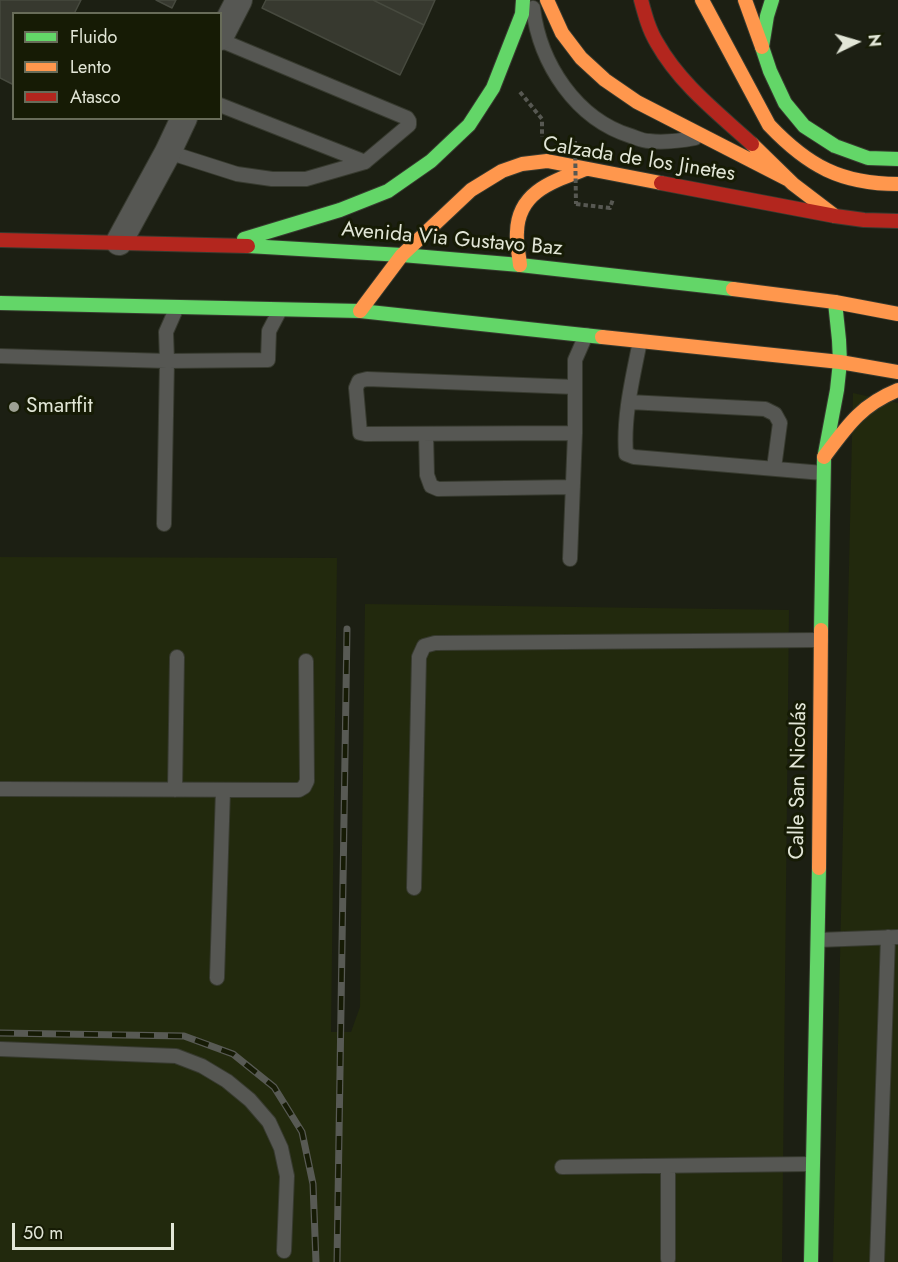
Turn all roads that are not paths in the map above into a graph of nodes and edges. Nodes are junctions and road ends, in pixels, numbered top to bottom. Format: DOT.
graph roads {
  1 [pos="239,0"];
  2 [pos="523,0"];
  3 [pos="532,0"];
  4 [pos="547,0"];
  5 [pos="642,0"];
  6 [pos="702,0"];
  7 [pos="745,0"];
  8 [pos="772,0"];
  9 [pos="222,34"];
  10 [pos="222,39"];
  11 [pos="762,47"];
  12 [pos="222,106"];
  13 [pos="183,120"];
  14 [pos="703,137"];
  15 [pos="168,152"];
  16 [pos="898,159"];
  17 [pos="365,162"];
  18 [pos="586,169"];
  19 [pos="789,180"];
  20 [pos="898,184"];
  21 [pos="835,216"];
  22 [pos="898,221"];
  23 [pos="0,240"];
  24 [pos="119,242"];
  25 [pos="223,245"];
  26 [pos="402,255"];
  27 [pos="520,265"];
  28 [pos="835,302"];
  29 [pos="0,303"];
  30 [pos="177,307"];
  31 [pos="280,310"];
  32 [pos="360,311"];
  33 [pos="898,314"];
  34 [pos="586,335"];
  35 [pos="640,341"];
  36 [pos="0,356"];
  37 [pos="167,361"];
  38 [pos="840,362"];
  39 [pos="898,372"];
  40 [pos="575,387"];
  41 [pos="898,390"];
  42 [pos="629,402"];
  43 [pos="575,433"];
  44 [pos="426,434"];
  45 [pos="824,457"];
  46 [pos="774,468"];
  47 [pos="823,473"];
  48 [pos="573,487"];
  49 [pos="164,524"];
  50 [pos="570,559"];
  51 [pos="821,640"];
  52 [pos="177,657"];
  53 [pos="306,661"];
  54 [pos="0,789"];
  55 [pos="175,790"];
  56 [pos="223,790"];
  57 [pos="414,888"];
  58 [pos="893,937"];
  59 [pos="818,940"];
  60 [pos="217,978"];
  61 [pos="0,1049"];
  62 [pos="813,1164"];
  63 [pos="669,1166"];
  64 [pos="562,1167"];
  65 [pos="284,1251"];
  66 [pos="668,1259"];
  67 [pos="812,1262"];
  68 [pos="877,1262"];
  1 -- 9 [label="street"];
  2 -- 25 [label="main road"];
  3 -- 14 [label="lane"];
  4 -- 14 [label="main road"];
  5 -- 19 [label="main road"];
  6 -- 20 [label="main road"];
  7 -- 11 [label="main road"];
  8 -- 11 [label="main road"];
  10 -- 17 [label="lane"];
  11 -- 16 [label="main road"];
  12 -- 17 [label="lane"];
  13 -- 15 [label="street"];
  14 -- 19 [label="main road"];
  15 -- 17 [label="lane"];
  15 -- 24 [label="street"];
  18 -- 21 [label="main road, Calzada de los Jinetes"];
  18 -- 26 [label="main road, Calzada de los Jinetes"];
  18 -- 27 [label="main road"];
  19 -- 21 [label="main road"];
  21 -- 22 [label="main road, Calzada de los Jinetes"];
  23 -- 24 [label="main road, Avenida Via Gustavo Baz"];
  24 -- 25 [label="main road, Avenida Via Gustavo Baz"];
  25 -- 26 [label="main road, Avenida Via Gustavo Baz"];
  26 -- 27 [label="main road, Avenida Via Gustavo Baz"];
  26 -- 32 [label="main road, Calzada de los Jinetes"];
  27 -- 28 [label="main road, Avenida Via Gustavo Baz"];
  28 -- 33 [label="main road, Avenida Via Gustavo Baz"];
  28 -- 38 [label="main road, Calle San Nicolás"];
  29 -- 30 [label="main road"];
  30 -- 31 [label="main road"];
  30 -- 37 [label="lane"];
  31 -- 32 [label="main road"];
  31 -- 37 [label="lane"];
  32 -- 34 [label="main road"];
  34 -- 35 [label="main road"];
  34 -- 40 [label="lane"];
  35 -- 38 [label="main road"];
  35 -- 42 [label="lane"];
  36 -- 37 [label="lane"];
  37 -- 49 [label="lane"];
  38 -- 39 [label="main road"];
  38 -- 45 [label="main road, Calle San Nicolás"];
  40 -- 43 [label="lane"];
  40 -- 44 [label="lane"];
  41 -- 45 [label="main road"];
  42 -- 46 [label="lane"];
  42 -- 46 [label="lane"];
  43 -- 44 [label="lane"];
  43 -- 48 [label="lane"];
  44 -- 48 [label="lane"];
  45 -- 47 [label="main road, Calle San Nicolás"];
  46 -- 47 [label="lane"];
  47 -- 51 [label="main road, Calle San Nicolás"];
  48 -- 50 [label="lane"];
  51 -- 57 [label="lane"];
  51 -- 59 [label="main road, Calle San Nicolás"];
  52 -- 55 [label="lane"];
  53 -- 56 [label="lane"];
  54 -- 55 [label="lane"];
  55 -- 56 [label="lane"];
  56 -- 60 [label="lane"];
  58 -- 59 [label="lane"];
  58 -- 68 [label="lane"];
  59 -- 62 [label="main road, Calle San Nicolás"];
  61 -- 65 [label="lane"];
  62 -- 63 [label="lane"];
  62 -- 67 [label="main road, Calle San Nicolás"];
  63 -- 64 [label="lane"];
  63 -- 66 [label="lane"];
}
